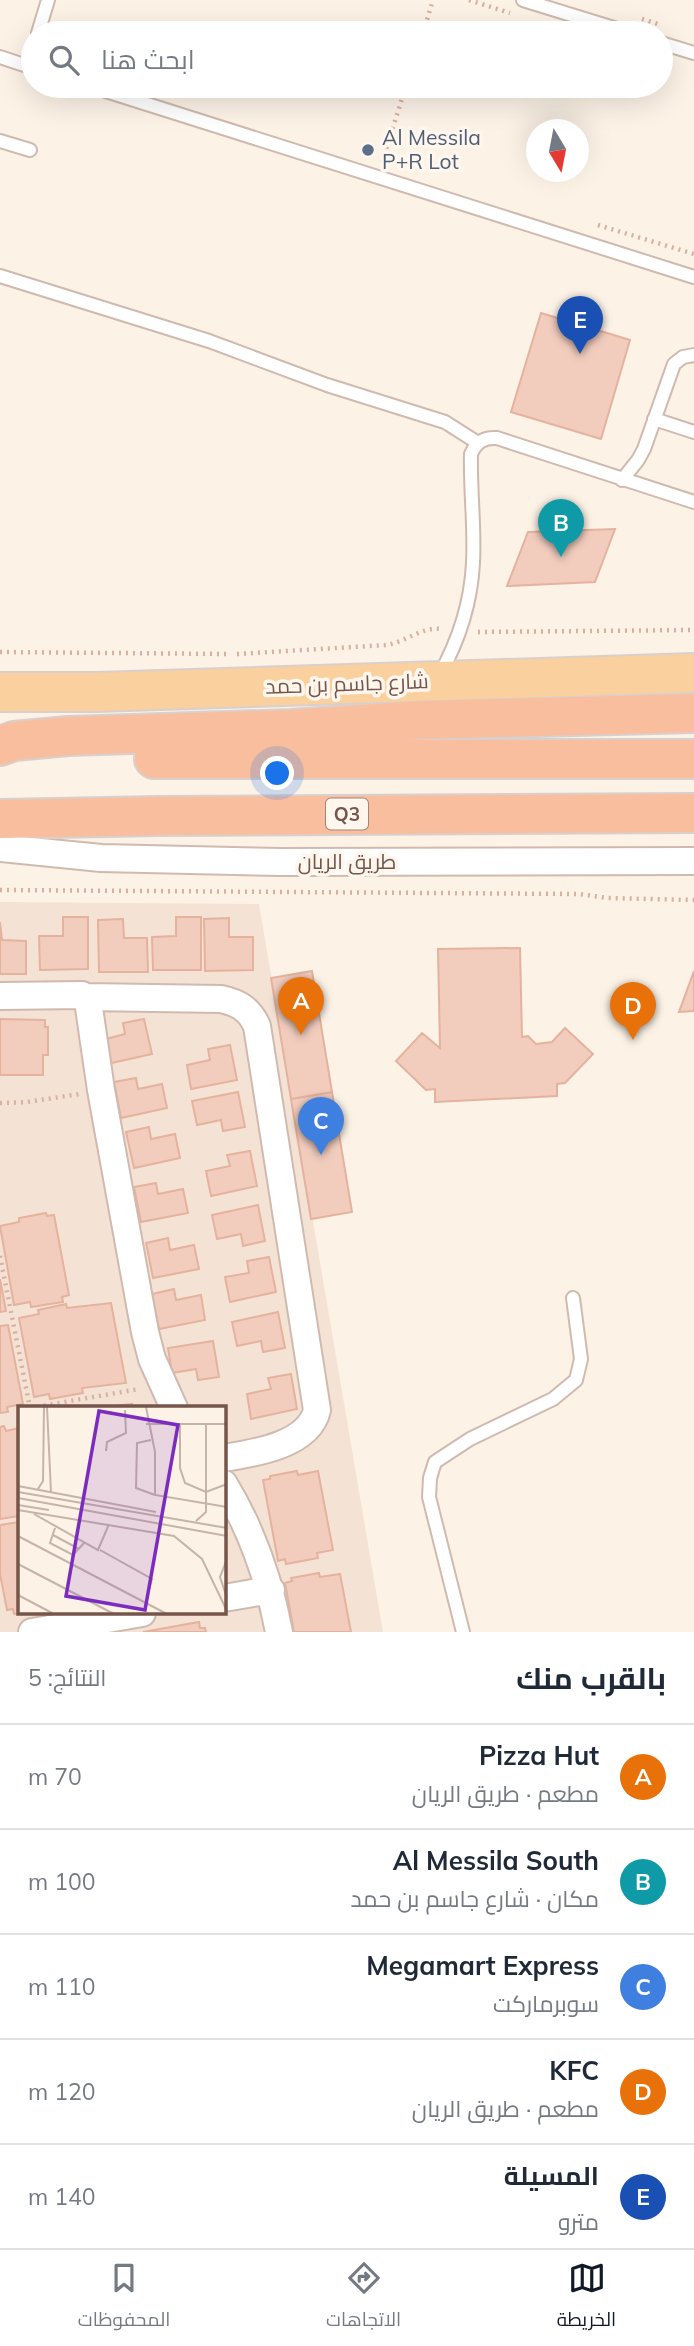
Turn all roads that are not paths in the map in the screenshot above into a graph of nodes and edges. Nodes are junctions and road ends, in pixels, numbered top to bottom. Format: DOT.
graph roads {
  1 [pos="48,0"];
  2 [pos="523,0"];
  3 [pos="42,21"];
  4 [pos="591,21"];
  5 [pos="673,47"];
  6 [pos="694,54"];
  7 [pos="0,57"];
  8 [pos="21,64"];
  9 [pos="128,98"];
  10 [pos="1,144"];
  11 [pos="30,150"];
  12 [pos="0,276"];
  13 [pos="694,276"];
  14 [pos="694,355"];
  15 [pos="654,419"];
  16 [pos="694,432"];
  17 [pos="478,443"];
  18 [pos="622,480"];
  19 [pos="694,502"];
  20 [pos="694,673"];
  21 [pos="436,681"];
  22 [pos="0,692"];
  23 [pos="0,712"];
  24 [pos="694,713"];
  25 [pos="419,720"];
  26 [pos="0,746"];
  27 [pos="0,758"];
  28 [pos="694,759"];
  29 [pos="694,813"];
  30 [pos="0,819"];
  31 [pos="0,848"];
  32 [pos="694,860"];
  33 [pos="0,996"];
  34 [pos="86,997"];
  35 [pos="573,1298"];
  36 [pos="168,1397"];
  37 [pos="226,1458"];
  38 [pos="226,1487"];
  39 [pos="271,1590"];
  40 [pos="226,1598"];
  41 [pos="130,1615"];
  42 [pos="32,1632"];
  43 [pos="279,1632"];
  44 [pos="463,1632"];
  1 -- 3 [label="lane"];
  2 -- 4 [label="lane"];
  5 -- 6 [label="lane"];
  7 -- 8 [label="lane"];
  9 -- 13 [label="lane"];
  10 -- 11 [label="lane"];
  12 -- 17 [label="lane"];
  14 -- 15 [label="lane"];
  15 -- 16 [label="lane"];
  15 -- 18 [label="lane"];
  17 -- 18 [label="lane"];
  17 -- 21 [label="lane"];
  18 -- 19 [label="lane"];
  20 -- 21 [label="main road, شارع جاسم بن حمد"];
  21 -- 22 [label="main road, شارع جاسم بن حمد"];
  23 -- 25 [label="main road"];
  24 -- 25 [label="highway"];
  25 -- 26 [label="highway"];
  27 -- 28 [label="highway"];
  29 -- 30 [label="highway, Q3"];
  31 -- 32 [label="street, طريق الريان"];
  33 -- 34 [label="street"];
  34 -- 36 [label="street"];
  34 -- 37 [label="street"];
  35 -- 44 [label="lane"];
  38 -- 39 [label="street"];
  39 -- 40 [label="street"];
  39 -- 43 [label="street"];
  41 -- 42 [label="street"];
}
